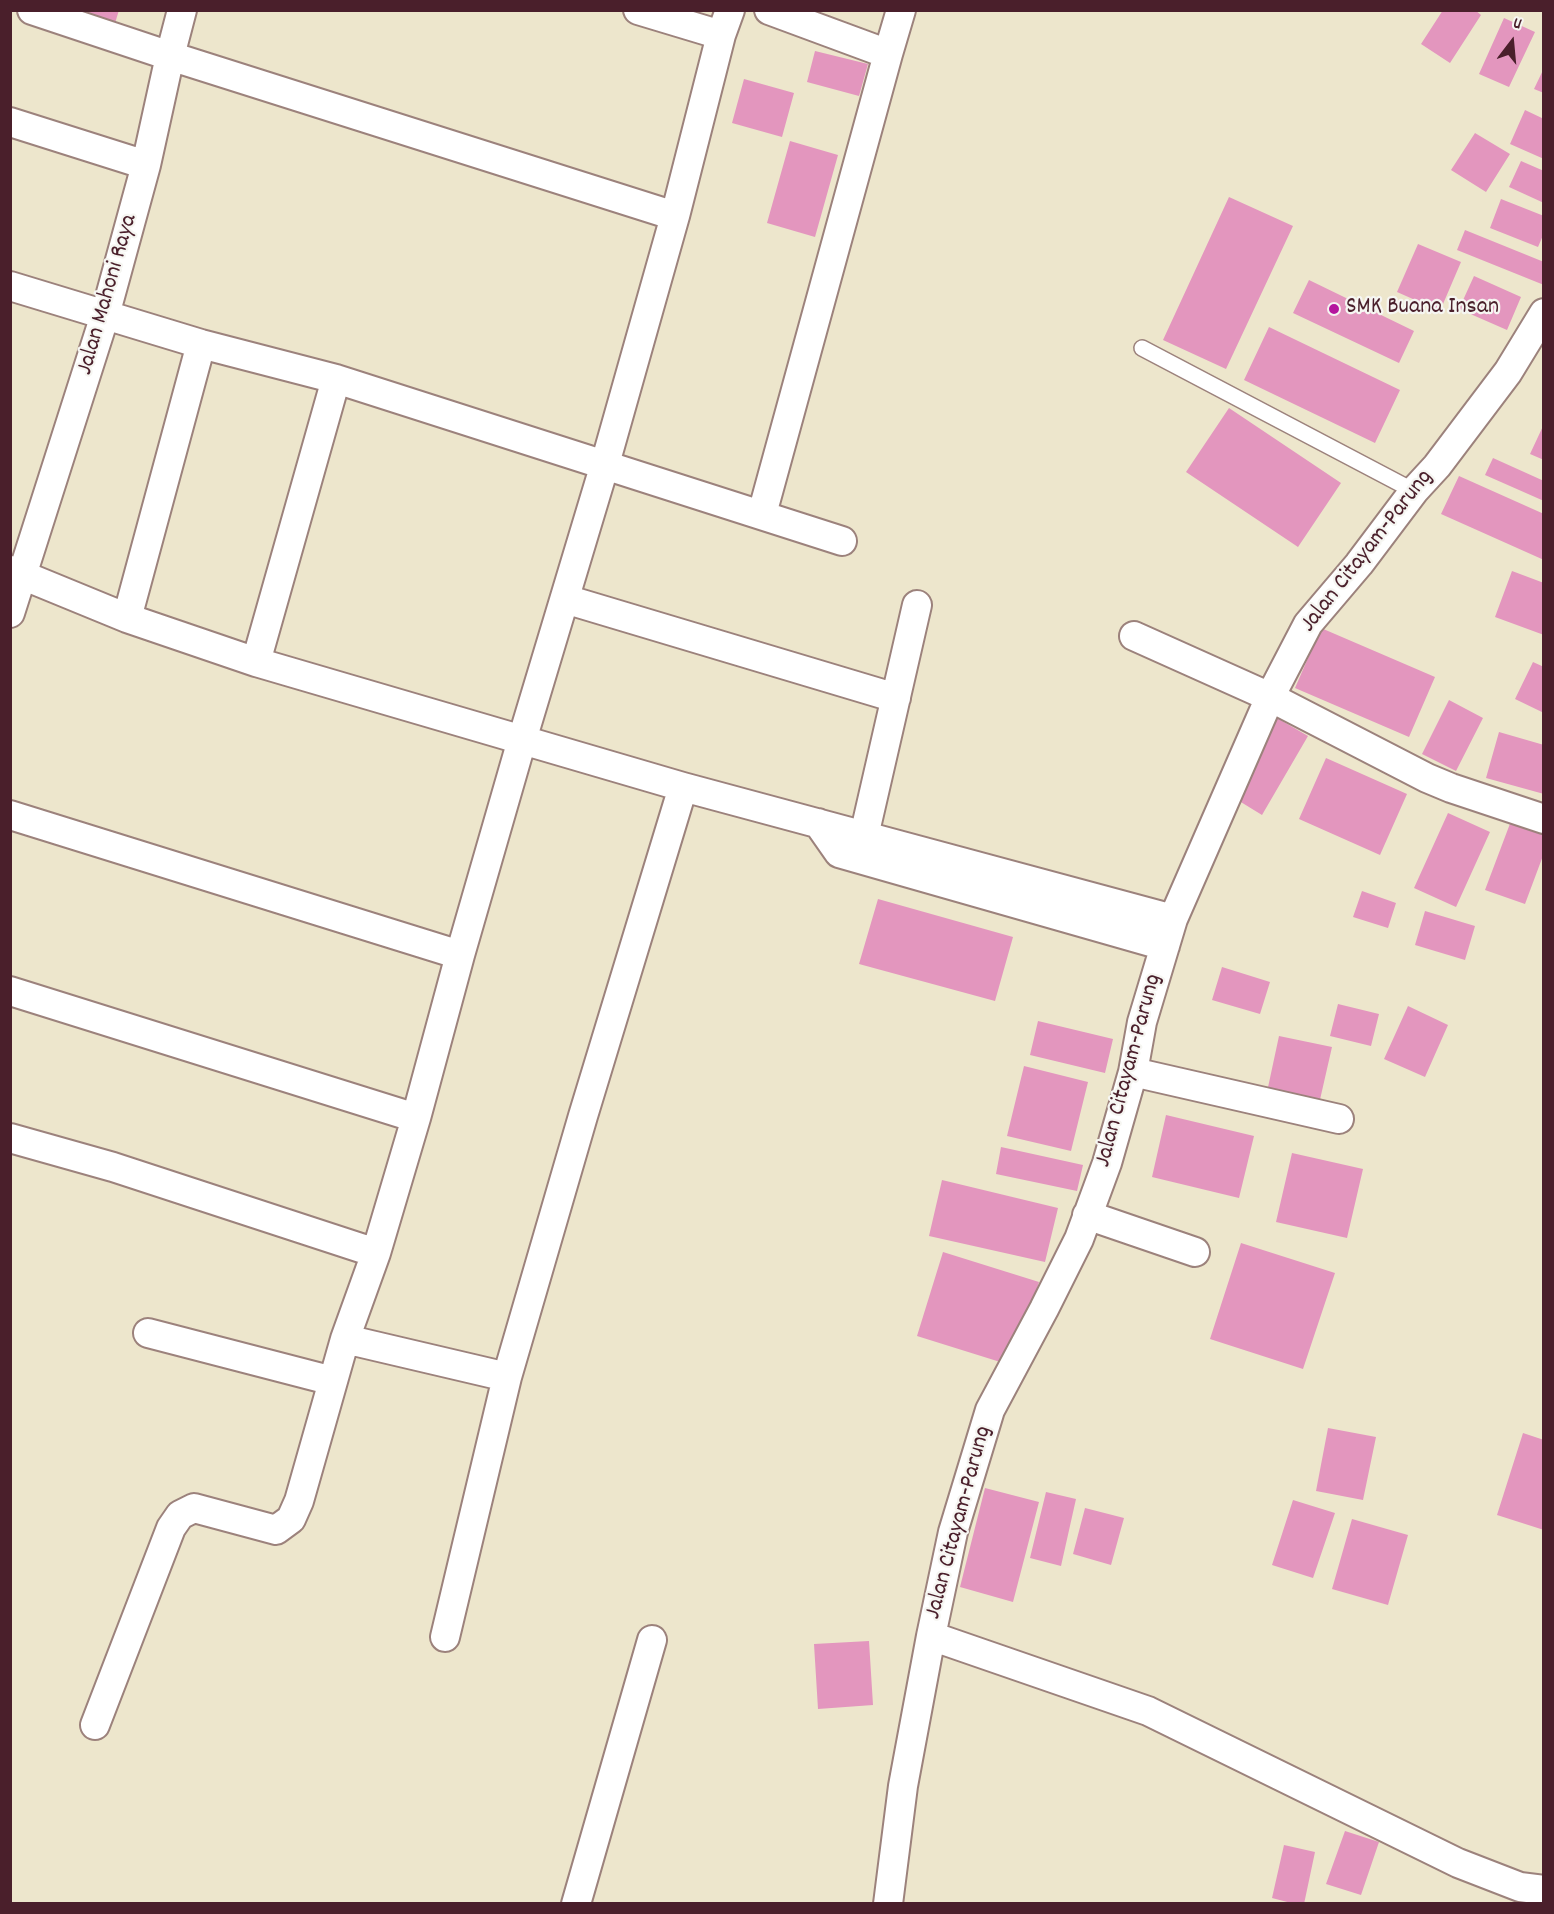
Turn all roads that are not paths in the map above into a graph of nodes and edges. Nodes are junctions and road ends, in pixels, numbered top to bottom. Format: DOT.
graph roads {
  1 [pos="32,10"];
  2 [pos="182,10"];
  3 [pos="638,10"];
  4 [pos="769,10"];
  5 [pos="901,10"];
  6 [pos="726,23"];
  7 [pos="888,54"];
  8 [pos="170,56"];
  9 [pos="10,123"];
  10 [pos="146,165"];
  11 [pos="675,216"];
  12 [pos="10,286"];
  13 [pos="1544,313"];
  14 [pos="105,315"];
  15 [pos="201,344"];
  16 [pos="1142,348"];
  17 [pos="336,379"];
  18 [pos="605,464"];
  19 [pos="1414,491"];
  20 [pos="762,514"];
  21 [pos="842,541"];
  22 [pos="17,573"];
  23 [pos="566,599"];
  24 [pos="917,605"];
  25 [pos="10,613"];
  26 [pos="128,618"];
  27 [pos="1134,636"];
  28 [pos="256,662"];
  29 [pos="1270,696"];
  30 [pos="896,698"];
  31 [pos="522,740"];
  32 [pos="683,786"];
  33 [pos="10,815"];
  34 [pos="1544,819"];
  35 [pos="818,823"];
  36 [pos="864,836"];
  37 [pos="1169,933"];
  38 [pos="460,955"];
  39 [pos="10,991"];
  40 [pos="1133,1072"];
  41 [pos="416,1118"];
  42 [pos="1339,1119"];
  43 [pos="10,1138"];
  44 [pos="1087,1215"];
  45 [pos="1195,1252"];
  46 [pos="376,1253"];
  47 [pos="148,1333"];
  48 [pos="345,1339"];
  49 [pos="507,1377"];
  50 [pos="333,1382"];
  51 [pos="931,1636"];
  52 [pos="445,1638"];
  53 [pos="652,1640"];
  54 [pos="95,1725"];
  55 [pos="1544,1890"];
  56 [pos="576,1904"];
  57 [pos="888,1904"];
  1 -- 8 [label="street"];
  2 -- 8 [label="street, Jalan Mahoni Raya"];
  3 -- 6 [label="street"];
  4 -- 7 [label="street"];
  5 -- 7 [label="street"];
  6 -- 11 [label="street"];
  7 -- 20 [label="street"];
  8 -- 10 [label="street, Jalan Mahoni Raya"];
  8 -- 11 [label="street"];
  9 -- 10 [label="street"];
  10 -- 14 [label="street, Jalan Mahoni Raya"];
  11 -- 18 [label="street"];
  12 -- 14 [label="street"];
  13 -- 19 [label="street, Jalan Citayam-Parung"];
  14 -- 15 [label="street"];
  14 -- 22 [label="street, Jalan Mahoni Raya"];
  15 -- 17 [label="street"];
  15 -- 26 [label="street"];
  16 -- 19 [label="lane"];
  17 -- 18 [label="street"];
  17 -- 28 [label="street"];
  18 -- 20 [label="street"];
  18 -- 23 [label="street"];
  19 -- 29 [label="street, Jalan Citayam-Parung"];
  20 -- 21 [label="street"];
  22 -- 25 [label="street, Jalan Mahoni Raya"];
  22 -- 26 [label="street"];
  23 -- 30 [label="street"];
  23 -- 31 [label="street"];
  24 -- 30 [label="street"];
  26 -- 28 [label="street"];
  27 -- 29 [label="street"];
  28 -- 31 [label="street"];
  29 -- 34 [label="street"];
  29 -- 37 [label="street, Jalan Citayam-Parung"];
  30 -- 36 [label="street"];
  31 -- 32 [label="street"];
  31 -- 38 [label="street"];
  32 -- 35 [label="street"];
  32 -- 49 [label="street"];
  33 -- 38 [label="street"];
  35 -- 36 [label="street"];
  35 -- 37 [label="street"];
  36 -- 37 [label="street"];
  37 -- 40 [label="street, Jalan Citayam-Parung"];
  38 -- 41 [label="street"];
  39 -- 41 [label="street"];
  40 -- 42 [label="street"];
  40 -- 44 [label="street, Jalan Citayam-Parung"];
  41 -- 46 [label="street"];
  43 -- 46 [label="street"];
  44 -- 45 [label="street"];
  44 -- 51 [label="street, Jalan Citayam-Parung"];
  46 -- 48 [label="street"];
  47 -- 50 [label="street"];
  48 -- 49 [label="street"];
  48 -- 50 [label="street"];
  49 -- 52 [label="street"];
  50 -- 54 [label="street"];
  51 -- 55 [label="street"];
  51 -- 57 [label="street, Jalan Citayam-Parung"];
  53 -- 56 [label="street"];
}
